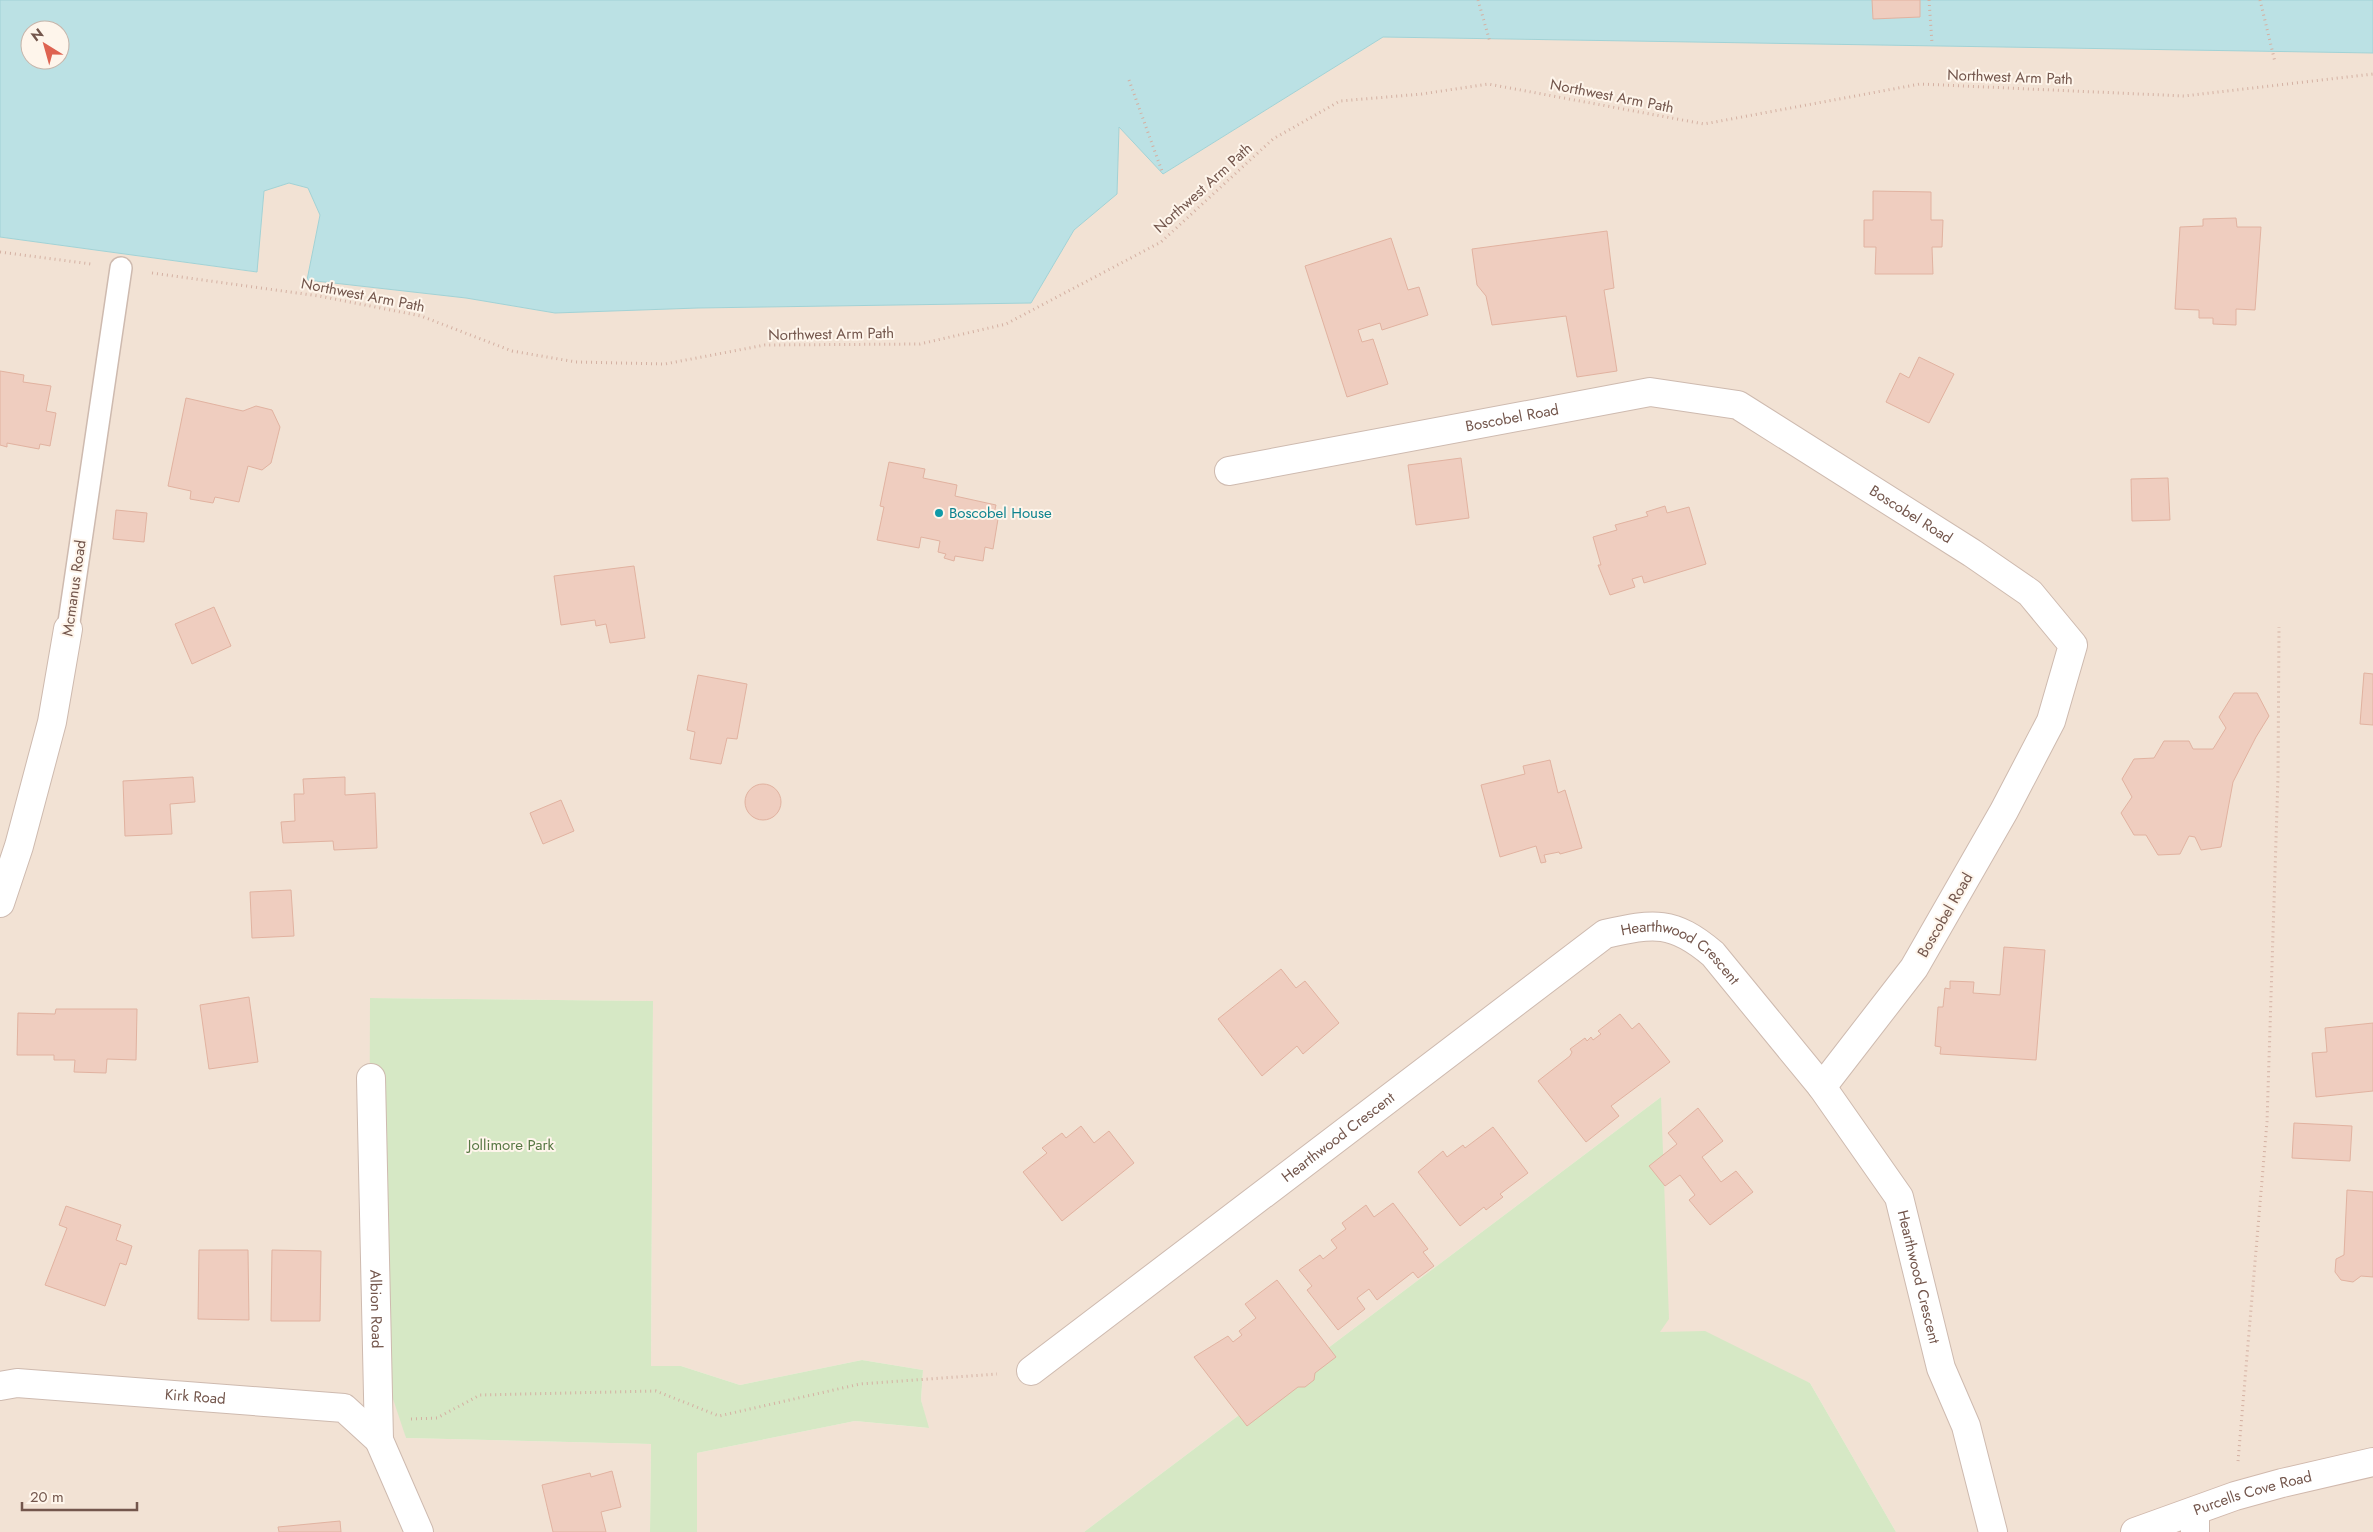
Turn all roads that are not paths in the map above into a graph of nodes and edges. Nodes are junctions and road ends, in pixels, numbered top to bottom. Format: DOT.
graph roads {
  1 [pos="121,268"];
  2 [pos="1230,471"];
  3 [pos="68,629"];
  4 [pos="0,903"];
  5 [pos="371,1078"];
  6 [pos="1822,1087"];
  7 [pos="1031,1371"];
  8 [pos="0,1386"];
  9 [pos="378,1430"];
  10 [pos="2373,1462"];
  11 [pos="2195,1521"];
  12 [pos="419,1532"];
  13 [pos="1993,1532"];
  14 [pos="2135,1532"];
  1 -- 3 [label="lane, Mcmanus Road"];
  2 -- 6 [label="street, Boscobel Road"];
  3 -- 4 [label="street, Mcmanus Road"];
  5 -- 9 [label="street, Albion Road"];
  6 -- 7 [label="street, Hearthwood Crescent"];
  6 -- 13 [label="street, Hearthwood Crescent"];
  8 -- 9 [label="street, Kirk Road"];
  9 -- 12 [label="street, Albion Road"];
  10 -- 11 [label="street, Purcells Cove Road"];
  11 -- 14 [label="street, Purcells Cove Road"];
}
